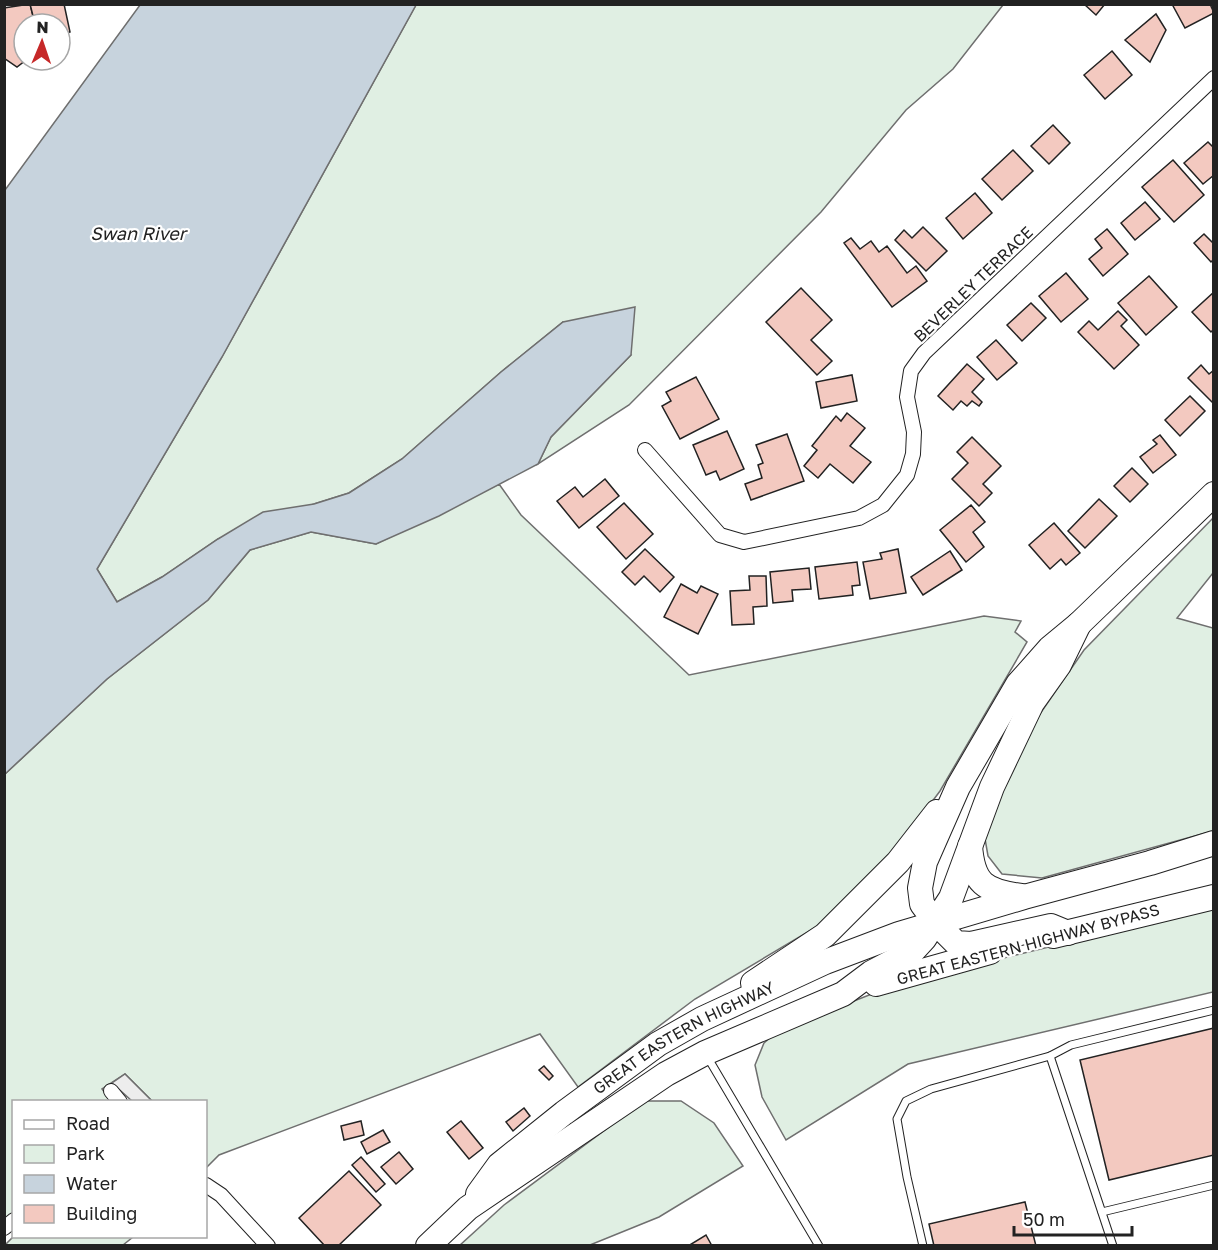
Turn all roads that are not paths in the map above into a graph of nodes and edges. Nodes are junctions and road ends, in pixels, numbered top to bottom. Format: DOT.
graph roads {
  1 [pos="1214,78"];
  2 [pos="645,450"];
  3 [pos="1214,494"];
  4 [pos="1080,624"];
  5 [pos="958,787"];
  6 [pos="1214,843"];
  7 [pos="970,846"];
  8 [pos="1024,897"];
  9 [pos="1214,897"];
  10 [pos="936,923"];
  11 [pos="1068,933"];
  12 [pos="843,994"];
  13 [pos="1214,1010"];
  14 [pos="702,1019"];
  15 [pos="705,1053"];
  16 [pos="1050,1056"];
  17 [pos="1214,1185"];
  18 [pos="207,1186"];
  19 [pos="468,1208"];
  20 [pos="1102,1212"];
  21 [pos="268,1245"];
  22 [pos="428,1245"];
  23 [pos="819,1245"];
  24 [pos="923,1245"];
  25 [pos="1113,1245"];
  1 -- 2 [label="street, BEVERLEY TERRACE"];
  3 -- 4 [label="highway, GREAT EASTERN HIGHWAY"];
  4 -- 5 [label="highway, GREAT EASTERN HIGHWAY"];
  4 -- 7 [label="highway, GREAT EASTERN HIGHWAY"];
  5 -- 10 [label="highway, GREAT EASTERN HIGHWAY"];
  5 -- 14 [label="highway"];
  6 -- 8 [label="highway"];
  7 -- 8 [label="highway"];
  7 -- 10 [label="highway, GREAT EASTERN HIGHWAY"];
  8 -- 10 [label="highway"];
  9 -- 11 [label="highway, GREAT EASTERN HIGHWAY BYPASS"];
  10 -- 11 [label="highway, GREAT EASTERN HIGHWAY"];
  10 -- 12 [label="highway, GREAT EASTERN HIGHWAY"];
  10 -- 14 [label="highway, GREAT EASTERN HIGHWAY"];
  11 -- 12 [label="highway, GREAT EASTERN HIGHWAY BYPASS"];
  12 -- 15 [label="highway, GREAT EASTERN HIGHWAY"];
  13 -- 16 [label="lane"];
  14 -- 19 [label="highway, GREAT EASTERN HIGHWAY"];
  15 -- 19 [label="highway, GREAT EASTERN HIGHWAY"];
  15 -- 23 [label="lane"];
  16 -- 20 [label="lane"];
  16 -- 24 [label="lane"];
  17 -- 20 [label="lane"];
  18 -- 21 [label="street"];
  19 -- 22 [label="highway, GREAT EASTERN HIGHWAY"];
  20 -- 25 [label="lane"];
}
